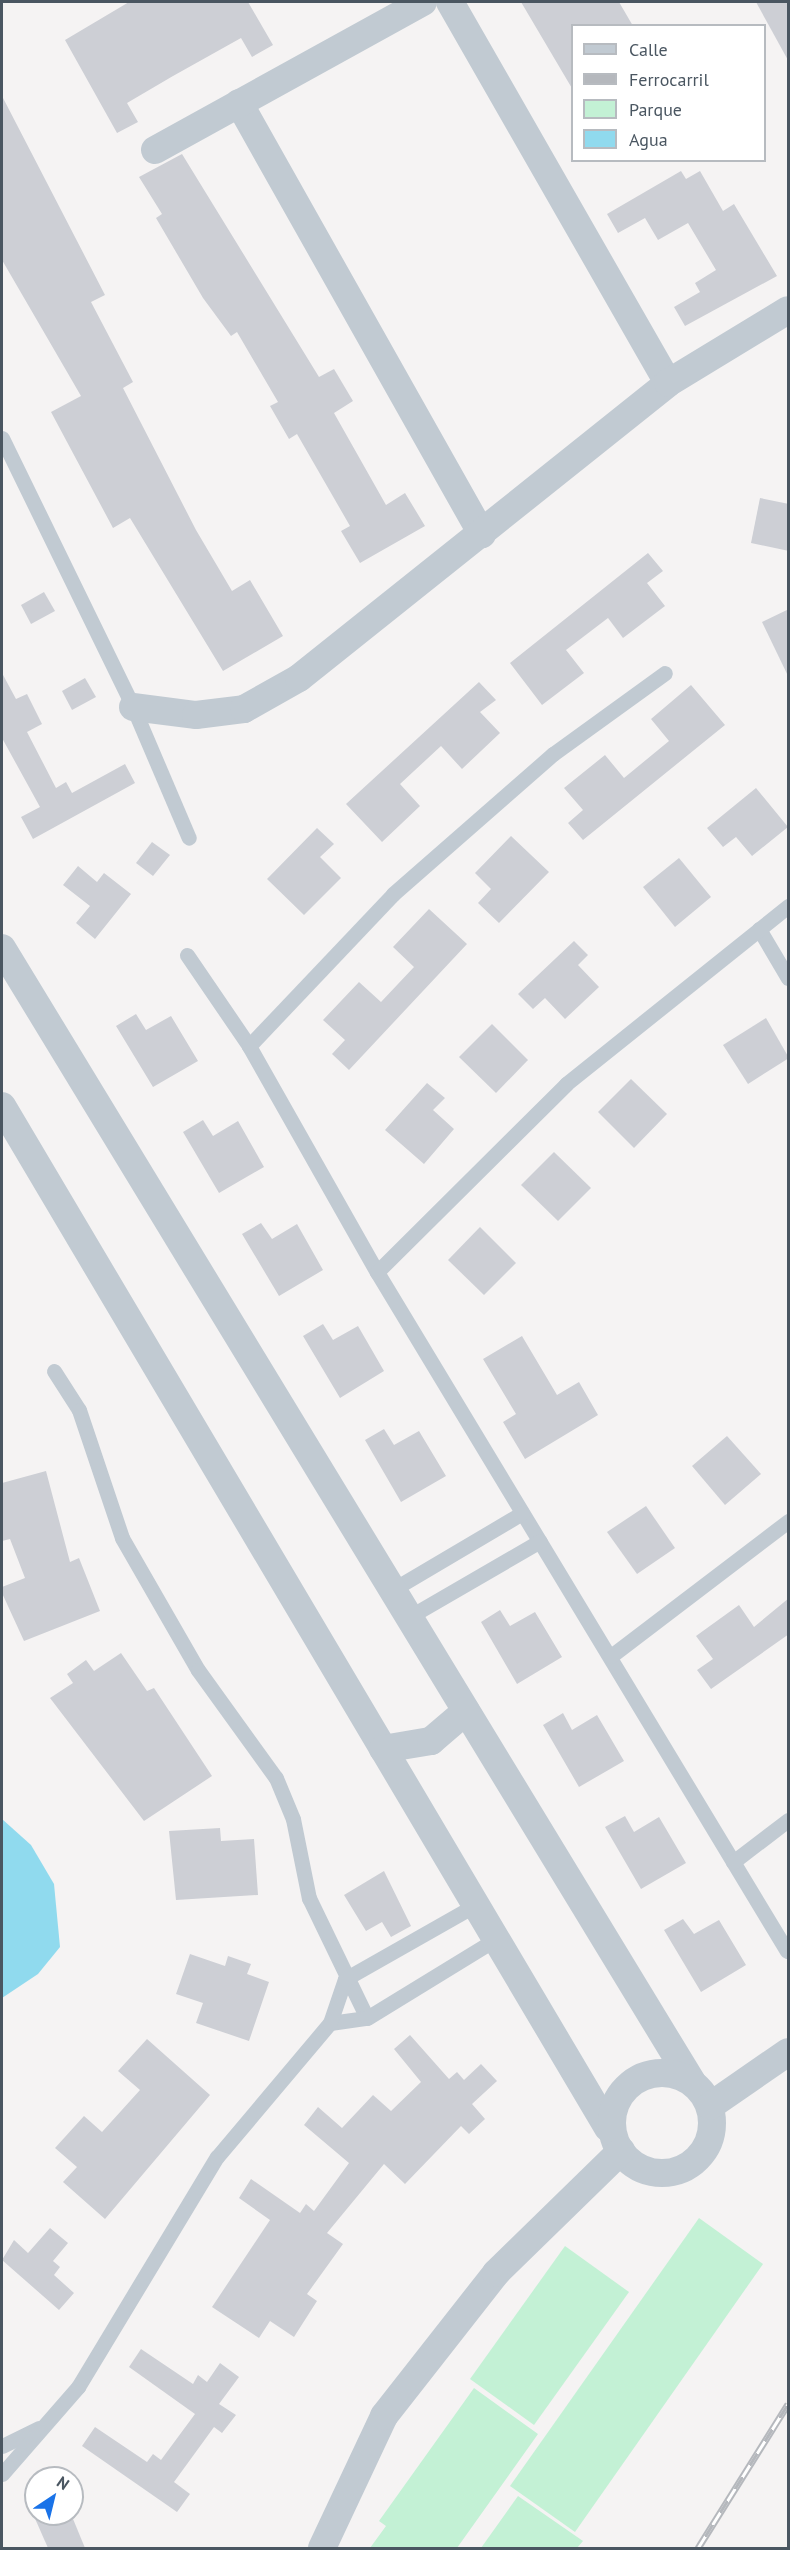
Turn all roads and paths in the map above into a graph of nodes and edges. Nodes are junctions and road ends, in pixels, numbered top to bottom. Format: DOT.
graph roads {
  1 [pos="423,2"];
  2 [pos="450,2"];
  3 [pos="239,104"];
  4 [pos="155,150"];
  5 [pos="789,310"];
  6 [pos="668,383"];
  7 [pos="2,438"];
  8 [pos="482,534"];
  9 [pos="665,673"];
  10 [pos="133,707"];
  11 [pos="189,838"];
  12 [pos="789,906"];
  13 [pos="759,929"];
  14 [pos="2,948"];
  15 [pos="187,955"];
  16 [pos="789,978"];
  17 [pos="249,1046"];
  18 [pos="2,1106"];
  19 [pos="378,1272"];
  20 [pos="54,1371"];
  21 [pos="522,1513"];
  22 [pos="789,1521"];
  23 [pos="540,1541"];
  24 [pos="392,1590"];
  25 [pos="409,1617"];
  26 [pos="611,1656"];
  27 [pos="466,1711"];
  28 [pos="383,1749"];
  29 [pos="789,1820"];
  30 [pos="733,1862"];
  31 [pos="475,1905"];
  32 [pos="496,1939"];
  33 [pos="787,1951"];
  34 [pos="345,1979"];
  35 [pos="368,2018"];
  36 [pos="330,2023"];
  37 [pos="789,2052"];
  38 [pos="692,2082"];
  39 [pos="710,2106"];
  40 [pos="614,2140"];
  41 [pos="45,2426"];
  42 [pos="2,2446"];
  43 [pos="2,2474"];
  44 [pos="322,2548"];
  1 -- 3 [label="street"];
  2 -- 6 [label="street"];
  3 -- 4 [label="street"];
  3 -- 8 [label="street"];
  5 -- 6 [label="street"];
  6 -- 8 [label="street"];
  7 -- 10 [label="lane"];
  8 -- 10 [label="street"];
  9 -- 17 [label="lane"];
  10 -- 11 [label="lane"];
  12 -- 13 [label="lane"];
  13 -- 16 [label="lane"];
  13 -- 19 [label="lane"];
  14 -- 24 [label="street"];
  15 -- 17 [label="lane"];
  17 -- 19 [label="lane"];
  18 -- 28 [label="street"];
  19 -- 21 [label="lane"];
  20 -- 34 [label="lane"];
  21 -- 23 [label="lane"];
  21 -- 24 [label="lane"];
  22 -- 26 [label="lane"];
  23 -- 25 [label="lane"];
  23 -- 26 [label="lane"];
  24 -- 25 [label="street"];
  25 -- 27 [label="street"];
  26 -- 30 [label="lane"];
  27 -- 28 [label="street"];
  27 -- 38 [label="street"];
  28 -- 31 [label="street"];
  29 -- 30 [label="lane"];
  30 -- 33 [label="lane"];
  31 -- 32 [label="street"];
  31 -- 34 [label="lane"];
  32 -- 35 [label="lane"];
  32 -- 40 [label="street"];
  34 -- 35 [label="lane"];
  34 -- 36 [label="lane"];
  35 -- 36 [label="lane"];
  36 -- 41 [label="lane"];
  37 -- 39 [label="street"];
  38 -- 39 [label="street"];
  38 -- 40 [label="street"];
  39 -- 40 [label="street"];
  40 -- 44 [label="street"];
  41 -- 42 [label="lane"];
  41 -- 43 [label="lane"];
}
